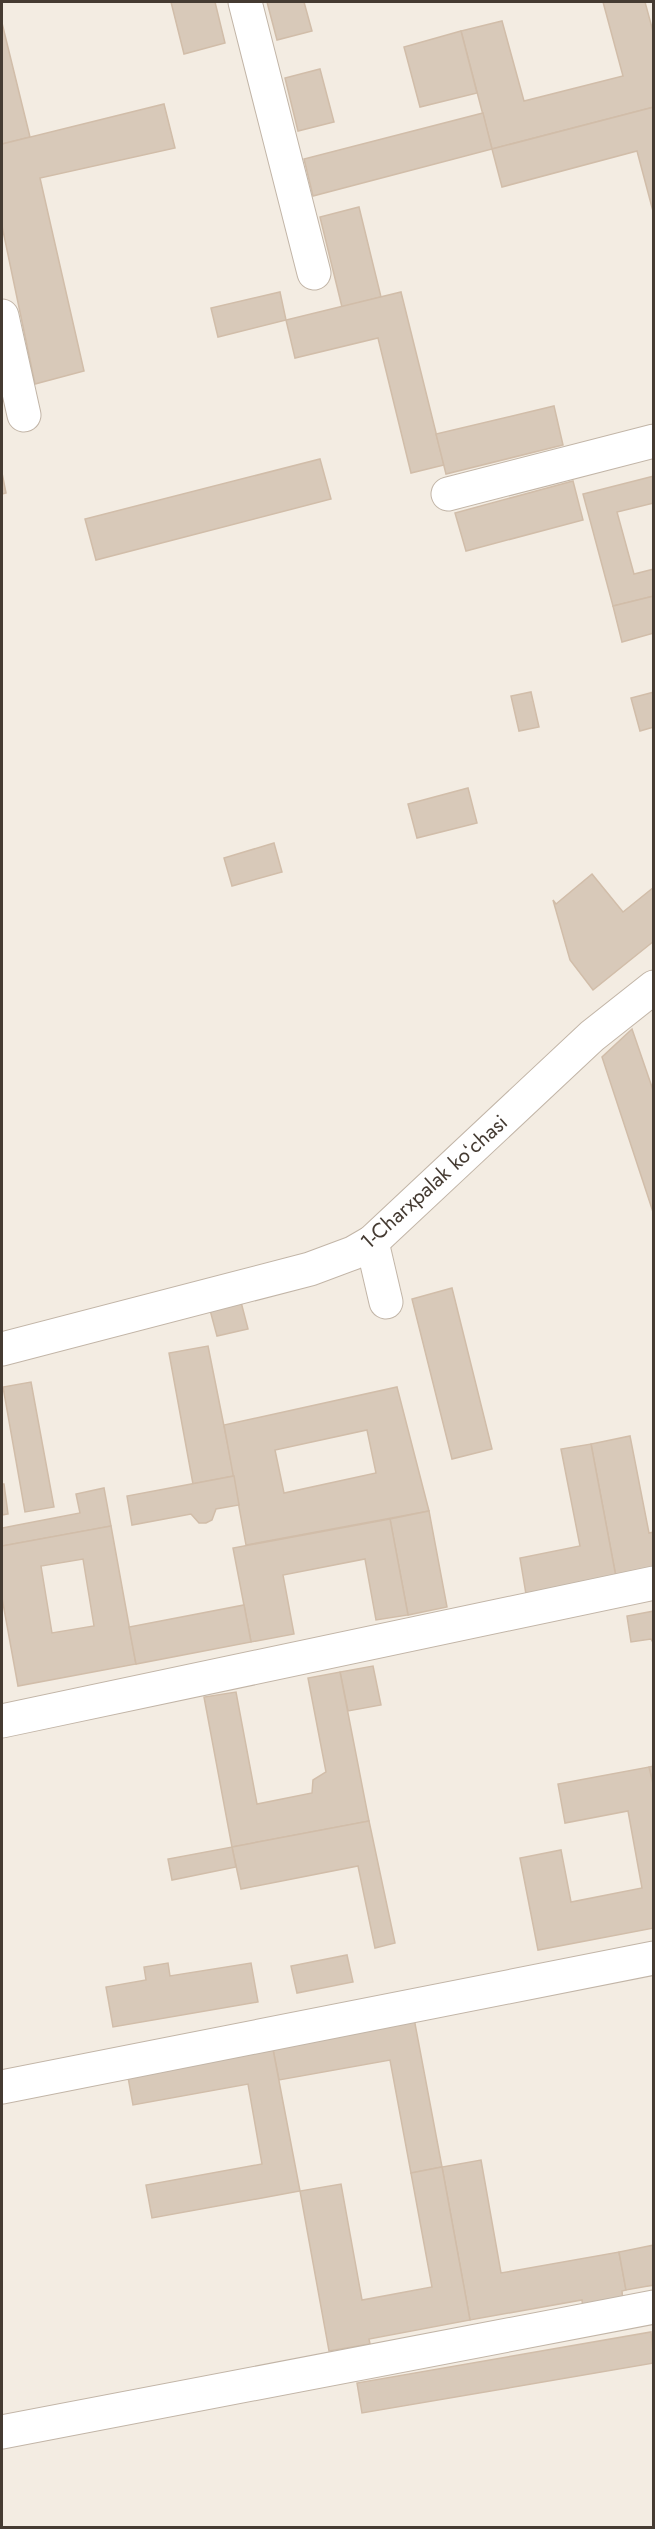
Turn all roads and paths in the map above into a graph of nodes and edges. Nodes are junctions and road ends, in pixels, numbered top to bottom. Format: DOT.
graph roads {
  1 [pos="245,2"];
  2 [pos="314,273"];
  3 [pos="2,316"];
  4 [pos="24,415"];
  5 [pos="654,441"];
  6 [pos="448,494"];
  7 [pos="654,987"];
  8 [pos="372,1242"];
  9 [pos="386,1302"];
  10 [pos="2,1349"];
  11 [pos="654,1583"];
  12 [pos="2,1721"];
  13 [pos="654,1958"];
  14 [pos="2,2087"];
  15 [pos="654,2307"];
  16 [pos="2,2432"];
  1 -- 2 [label="street"];
  3 -- 4 [label="street"];
  5 -- 6 [label="street"];
  7 -- 8 [label="street, 1-Charxpalak koʻchasi"];
  8 -- 9 [label="street"];
  8 -- 10 [label="street, 1-Charxpalak koʻchasi"];
  11 -- 12 [label="street"];
  13 -- 14 [label="street"];
  15 -- 16 [label="street"];
}
